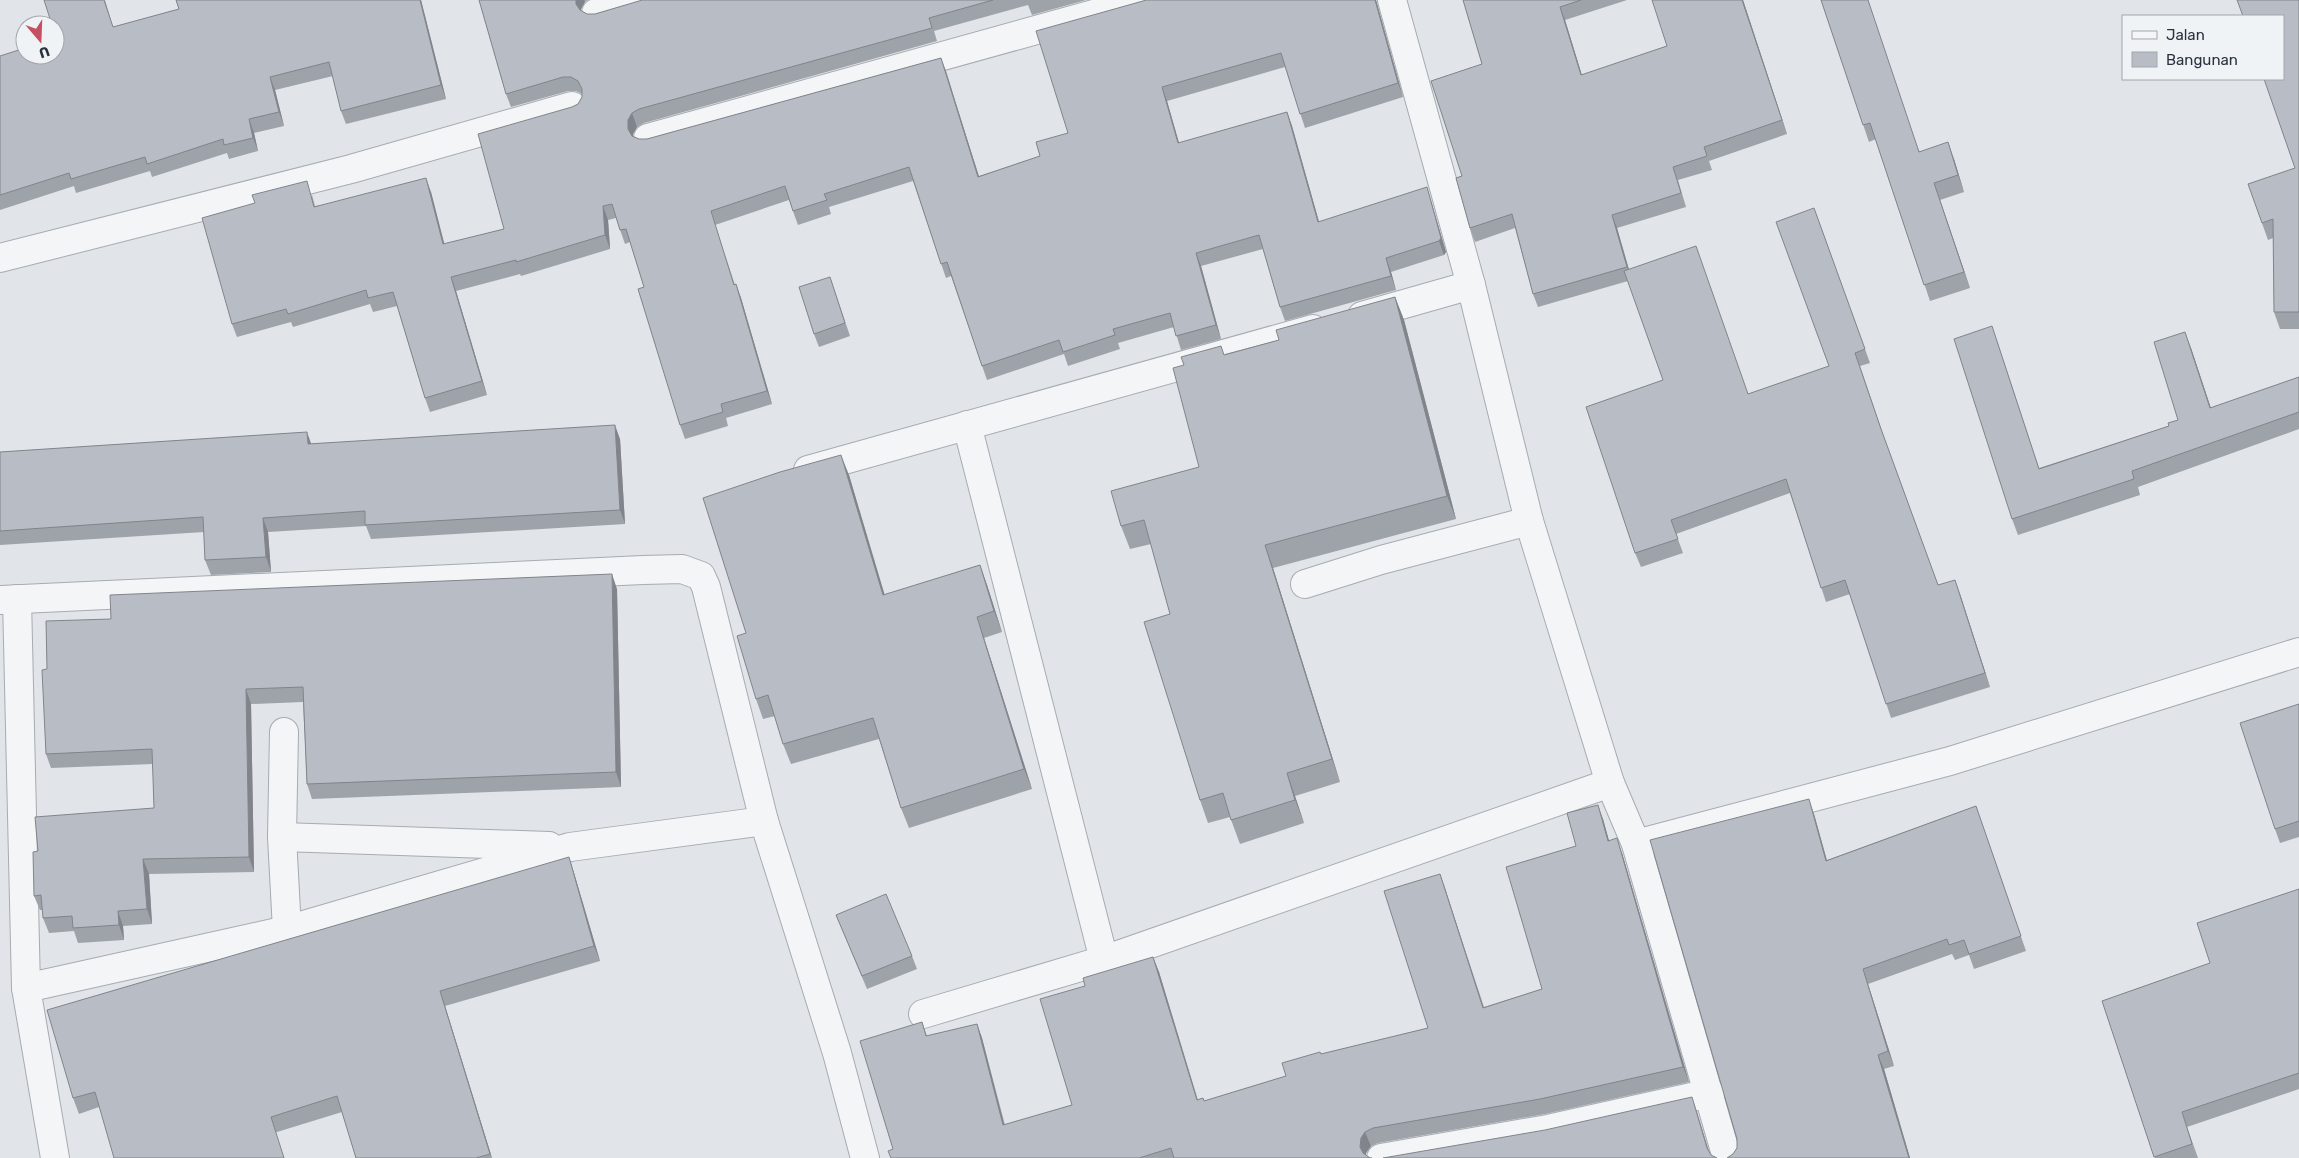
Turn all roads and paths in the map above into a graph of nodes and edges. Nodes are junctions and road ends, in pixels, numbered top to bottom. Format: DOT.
graph roads {
  1 [pos="640,0"];
  2 [pos="1144,0"];
  3 [pos="1392,0"];
  4 [pos="596,13"];
  5 [pos="572,106"];
  6 [pos="648,138"];
  7 [pos="0,258"];
  8 [pos="1471,285"];
  9 [pos="967,425"];
  10 [pos="785,477"];
  11 [pos="1529,521"];
  12 [pos="1305,584"];
  13 [pos="9,599"];
  14 [pos="2299,652"];
  15 [pos="284,732"];
  16 [pos="1610,783"];
  17 [pos="764,821"];
  18 [pos="282,837"];
  19 [pos="1636,844"];
  20 [pos="570,847"];
  21 [pos="287,930"];
  22 [pos="1104,960"];
  23 [pos="26,988"];
  24 [pos="923,1014"];
  25 [pos="1710,1093"];
  26 [pos="858,1157"];
  27 [pos="55,1158"];
  28 [pos="1381,1158"];
  29 [pos="1727,1158"];
  1 -- 4 [label="street"];
  2 -- 6 [label="street"];
  3 -- 8 [label="street"];
  5 -- 7 [label="street"];
  8 -- 9 [label="street"];
  8 -- 11 [label="street"];
  9 -- 10 [label="street"];
  9 -- 22 [label="street"];
  11 -- 12 [label="street"];
  11 -- 16 [label="street"];
  13 -- 17 [label="street"];
  13 -- 23 [label="street"];
  14 -- 19 [label="street"];
  15 -- 18 [label="street"];
  16 -- 19 [label="street"];
  16 -- 22 [label="street"];
  17 -- 20 [label="street"];
  17 -- 26 [label="street"];
  18 -- 20 [label="street"];
  18 -- 21 [label="street"];
  19 -- 25 [label="street"];
  20 -- 21 [label="street"];
  21 -- 23 [label="street"];
  22 -- 24 [label="street"];
  23 -- 27 [label="street"];
  25 -- 28 [label="street"];
  25 -- 29 [label="street"];
}
